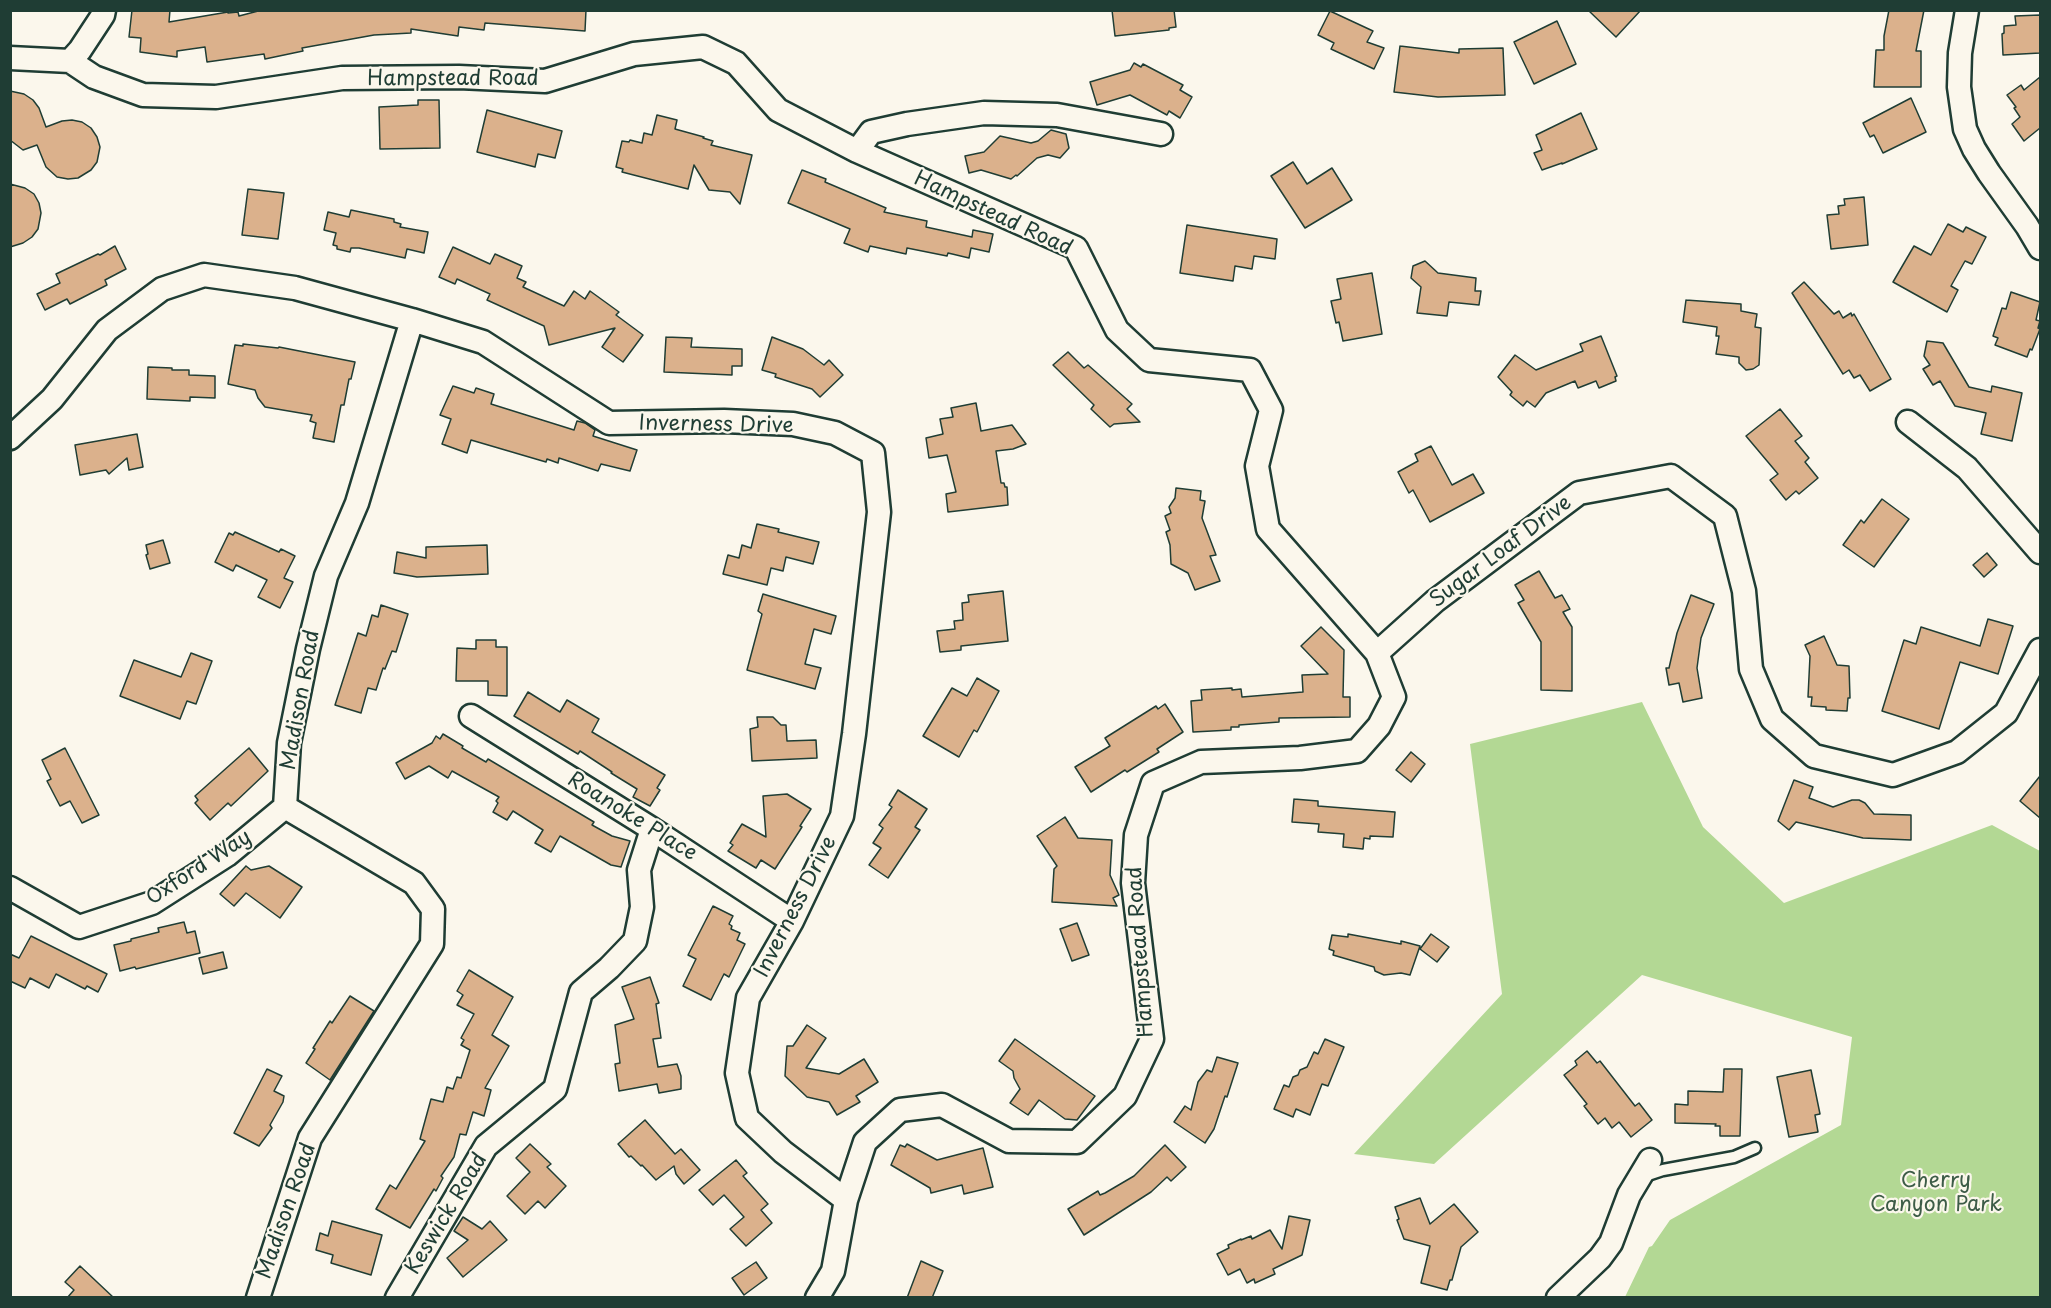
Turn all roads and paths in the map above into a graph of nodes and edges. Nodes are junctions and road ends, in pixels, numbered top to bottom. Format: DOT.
graph roads {
  1 [pos="104,10"];
  2 [pos="1967,10"];
  3 [pos="10,58"];
  4 [pos="70,61"];
  5 [pos="1161,134"];
  6 [pos="857,151"];
  7 [pos="2040,248"];
  8 [pos="412,320"];
  9 [pos="1908,422"];
  10 [pos="10,438"];
  11 [pos="2040,552"];
  12 [pos="2040,650"];
  13 [pos="1377,653"];
  14 [pos="471,716"];
  15 [pos="285,807"];
  16 [pos="652,829"];
  17 [pos="10,888"];
  18 [pos="792,921"];
  19 [pos="1755,1148"];
  20 [pos="1645,1169"];
  21 [pos="846,1200"];
  22 [pos="258,1298"];
  23 [pos="397,1298"];
  24 [pos="817,1298"];
  25 [pos="1558,1298"];
  1 -- 4 [label="street"];
  2 -- 7 [label="street"];
  3 -- 4 [label="street"];
  4 -- 6 [label="street, Hampstead Road"];
  5 -- 6 [label="street"];
  6 -- 13 [label="street, Hampstead Road"];
  8 -- 10 [label="street, Inverness Drive"];
  8 -- 15 [label="street, Madison Road"];
  8 -- 18 [label="street, Inverness Drive"];
  9 -- 11 [label="street"];
  12 -- 13 [label="street, Sugar Loaf Drive"];
  13 -- 21 [label="street, Hampstead Road"];
  14 -- 16 [label="street, Roanoke Place"];
  15 -- 17 [label="street, Oxford Way"];
  15 -- 22 [label="street, Madison Road"];
  16 -- 18 [label="street, Roanoke Place"];
  16 -- 23 [label="street, Keswick Road"];
  18 -- 21 [label="street, Inverness Drive"];
  19 -- 20 [label="lane"];
  20 -- 25 [label="street"];
  21 -- 24 [label="street, Hampstead Road"];
}
